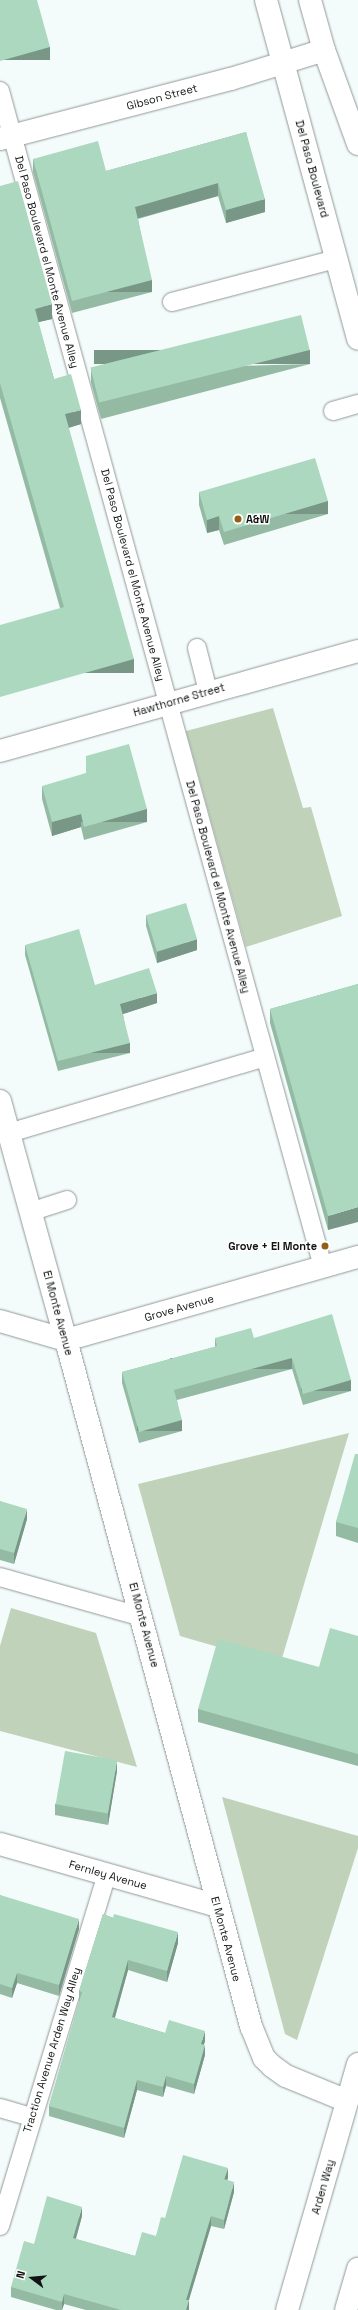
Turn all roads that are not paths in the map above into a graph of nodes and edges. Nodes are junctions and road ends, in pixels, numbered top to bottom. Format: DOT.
graph roads {
  1 [pos="266,0"];
  2 [pos="310,0"];
  3 [pos="324,50"];
  4 [pos="284,62"];
  5 [pos="0,91"];
  6 [pos="6,138"];
  7 [pos="358,144"];
  8 [pos="336,259"];
  9 [pos="172,302"];
  10 [pos="358,339"];
  11 [pos="358,404"];
  12 [pos="333,411"];
  13 [pos="196,648"];
  14 [pos="358,651"];
  15 [pos="208,691"];
  16 [pos="168,702"];
  17 [pos="0,751"];
  18 [pos="265,1057"];
  19 [pos="0,1101"];
  20 [pos="9,1133"];
  21 [pos="67,1200"];
  22 [pos="30,1212"];
  23 [pos="358,1257"];
  24 [pos="323,1267"];
  25 [pos="0,1321"];
  26 [pos="66,1340"];
  27 [pos="0,1577"];
  28 [pos="142,1617"];
  29 [pos="0,1844"];
  30 [pos="107,1874"];
  31 [pos="217,1906"];
  32 [pos="358,2064"];
  33 [pos="352,2094"];
  34 [pos="0,2108"];
  35 [pos="31,2117"];
  36 [pos="0,2226"];
  37 [pos="358,2269"];
  38 [pos="287,2310"];
  39 [pos="346,2310"];
  1 -- 4 [label="main road, Del Paso Boulevard"];
  2 -- 3 [label="main road"];
  3 -- 4 [label="main road, Gibson Street"];
  3 -- 7 [label="main road"];
  4 -- 6 [label="main road, Gibson Street"];
  4 -- 8 [label="main road, Del Paso Boulevard"];
  5 -- 6 [label="lane, Del Paso Boulevard el Monte Avenue Alley"];
  6 -- 16 [label="lane, Del Paso Boulevard el Monte Avenue Alley"];
  8 -- 9 [label="lane"];
  8 -- 10 [label="main road, Del Paso Boulevard"];
  11 -- 12 [label="lane"];
  13 -- 15 [label="lane"];
  14 -- 15 [label="main road, Hawthorne Street"];
  15 -- 16 [label="main road, Hawthorne Street"];
  16 -- 17 [label="main road, Hawthorne Street"];
  16 -- 18 [label="lane, Del Paso Boulevard el Monte Avenue Alley"];
  18 -- 20 [label="lane"];
  18 -- 24 [label="lane, Del Paso Boulevard el Monte Avenue Alley"];
  19 -- 20 [label="main road, El Monte Avenue"];
  20 -- 22 [label="main road, El Monte Avenue"];
  21 -- 22 [label="lane"];
  22 -- 26 [label="main road, El Monte Avenue"];
  23 -- 24 [label="main road, Grove Avenue"];
  24 -- 26 [label="main road, Grove Avenue"];
  25 -- 26 [label="main road"];
  26 -- 28 [label="main road, El Monte Avenue"];
  27 -- 28 [label="lane"];
  28 -- 31 [label="main road, El Monte Avenue"];
  29 -- 30 [label="main road, Fernley Avenue"];
  30 -- 31 [label="main road, Fernley Avenue"];
  30 -- 35 [label="lane, Traction Avenue Arden Way Alley"];
  31 -- 33 [label="main road, El Monte Avenue"];
  32 -- 33 [label="main road, Arden Way"];
  33 -- 38 [label="main road, Arden Way"];
  34 -- 35 [label="lane"];
  35 -- 36 [label="lane, Traction Avenue Arden Way Alley"];
  37 -- 39 [label="main road"];
}
